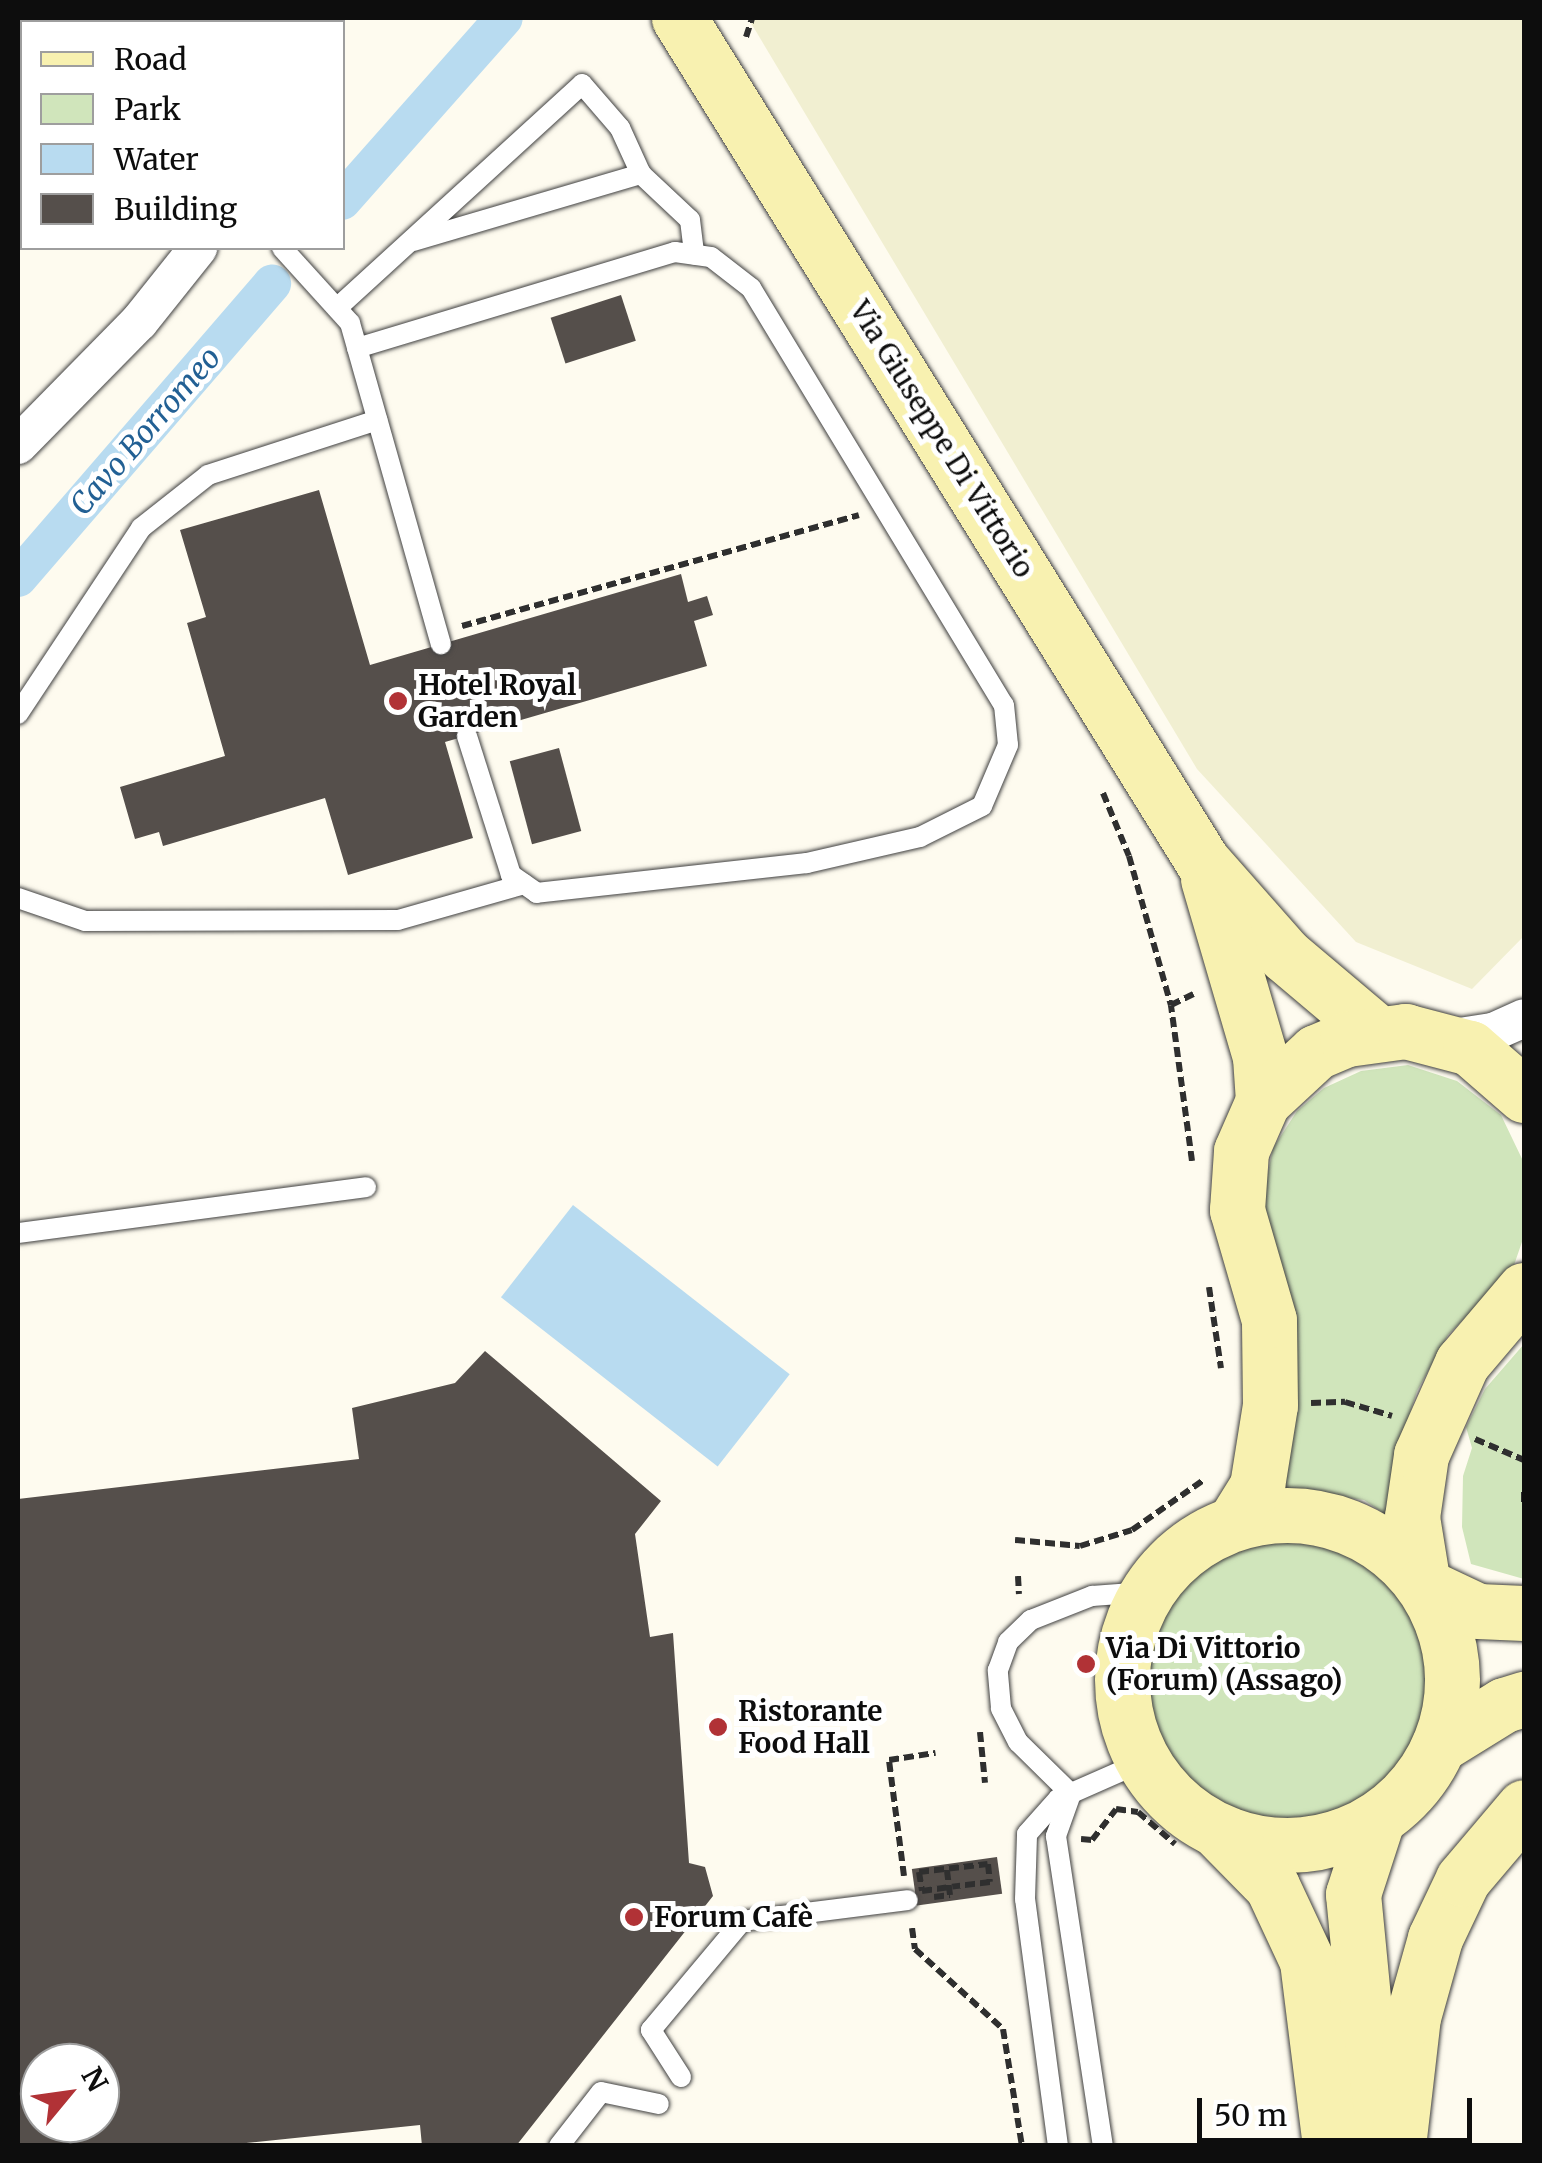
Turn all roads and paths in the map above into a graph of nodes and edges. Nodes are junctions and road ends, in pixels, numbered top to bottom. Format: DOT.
graph roads {
  1 [pos="679,18"];
  2 [pos="752,18"];
  3 [pos="732,33"];
  4 [pos="641,174"];
  5 [pos="409,242"];
  6 [pos="196,250"];
  7 [pos="284,250"];
  8 [pos="694,255"];
  9 [pos="337,308"];
  10 [pos="357,348"];
  11 [pos="377,420"];
  12 [pos="18,445"];
  13 [pos="885,508"];
  14 [pos="439,639"];
  15 [pos="18,714"];
  16 [pos="467,736"];
  17 [pos="1203,862"];
  18 [pos="524,884"];
  19 [pos="18,898"];
  20 [pos="1524,1018"];
  21 [pos="1376,1032"];
  22 [pos="1447,1039"];
  23 [pos="1524,1095"];
  24 [pos="1264,1102"];
  25 [pos="366,1187"];
  26 [pos="18,1233"];
  27 [pos="1524,1290"];
  28 [pos="1524,1492"];
  29 [pos="1524,1506"];
  30 [pos="1234,1523"];
  31 [pos="1423,1585"];
  32 [pos="1146,1592"];
  33 [pos="1524,1613"];
  34 [pos="1524,1700"];
  35 [pos="978,1715"];
  36 [pos="1439,1745"];
  37 [pos="936,1753"];
  38 [pos="1144,1761"];
  39 [pos="985,1783"];
  40 [pos="1071,1794"];
  41 [pos="1524,1807"];
  42 [pos="1376,1820"];
  43 [pos="1056,1836"];
  44 [pos="1204,1842"];
  45 [pos="947,1869"];
  46 [pos="950,1895"];
  47 [pos="908,1900"];
  48 [pos="681,2076"];
  49 [pos="659,2104"];
  50 [pos="559,2146"];
  51 [pos="1022,2146"];
  52 [pos="1058,2146"];
  53 [pos="1103,2146"];
  54 [pos="1330,2146"];
  55 [pos="1377,2146"];
  56 [pos="1398,2146"];
  1 -- 17 [label="main road, Via Giuseppe Di Vittorio"];
  2 -- 3 [label="path"];
  4 -- 5 [label="lane"];
  4 -- 5 [label="lane"];
  4 -- 8 [label="lane"];
  5 -- 9 [label="lane"];
  6 -- 12 [label="street"];
  7 -- 9 [label="lane"];
  8 -- 10 [label="lane"];
  8 -- 13 [label="lane"];
  9 -- 10 [label="lane"];
  10 -- 11 [label="lane"];
  11 -- 14 [label="lane"];
  11 -- 15 [label="lane"];
  13 -- 14 [label="path"];
  13 -- 18 [label="lane"];
  16 -- 18 [label="lane"];
  17 -- 21 [label="main road, Via Giuseppe Di Vittorio"];
  17 -- 24 [label="main road, Via Giuseppe Di Vittorio"];
  18 -- 19 [label="lane"];
  20 -- 22 [label="street"];
  21 -- 22 [label="main road"];
  21 -- 24 [label="main road"];
  22 -- 23 [label="main road"];
  24 -- 30 [label="main road"];
  25 -- 26 [label="lane"];
  27 -- 31 [label="main road"];
  28 -- 29 [label="path"];
  30 -- 31 [label="main road"];
  30 -- 32 [label="main road"];
  31 -- 33 [label="main road"];
  31 -- 36 [label="main road"];
  32 -- 38 [label="main road"];
  32 -- 40 [label="lane"];
  34 -- 36 [label="main road"];
  35 -- 39 [label="path"];
  36 -- 42 [label="main road"];
  37 -- 47 [label="path"];
  38 -- 40 [label="lane"];
  38 -- 44 [label="main road"];
  40 -- 43 [label="lane"];
  40 -- 52 [label="lane"];
  41 -- 56 [label="main road"];
  42 -- 44 [label="main road"];
  42 -- 55 [label="main road"];
  43 -- 44 [label="path"];
  43 -- 53 [label="lane"];
  44 -- 54 [label="main road"];
  45 -- 45 [label="path, bridge"];
  45 -- 46 [label="path"];
  47 -- 48 [label="lane"];
  47 -- 51 [label="path"];
  49 -- 50 [label="lane"];
}
